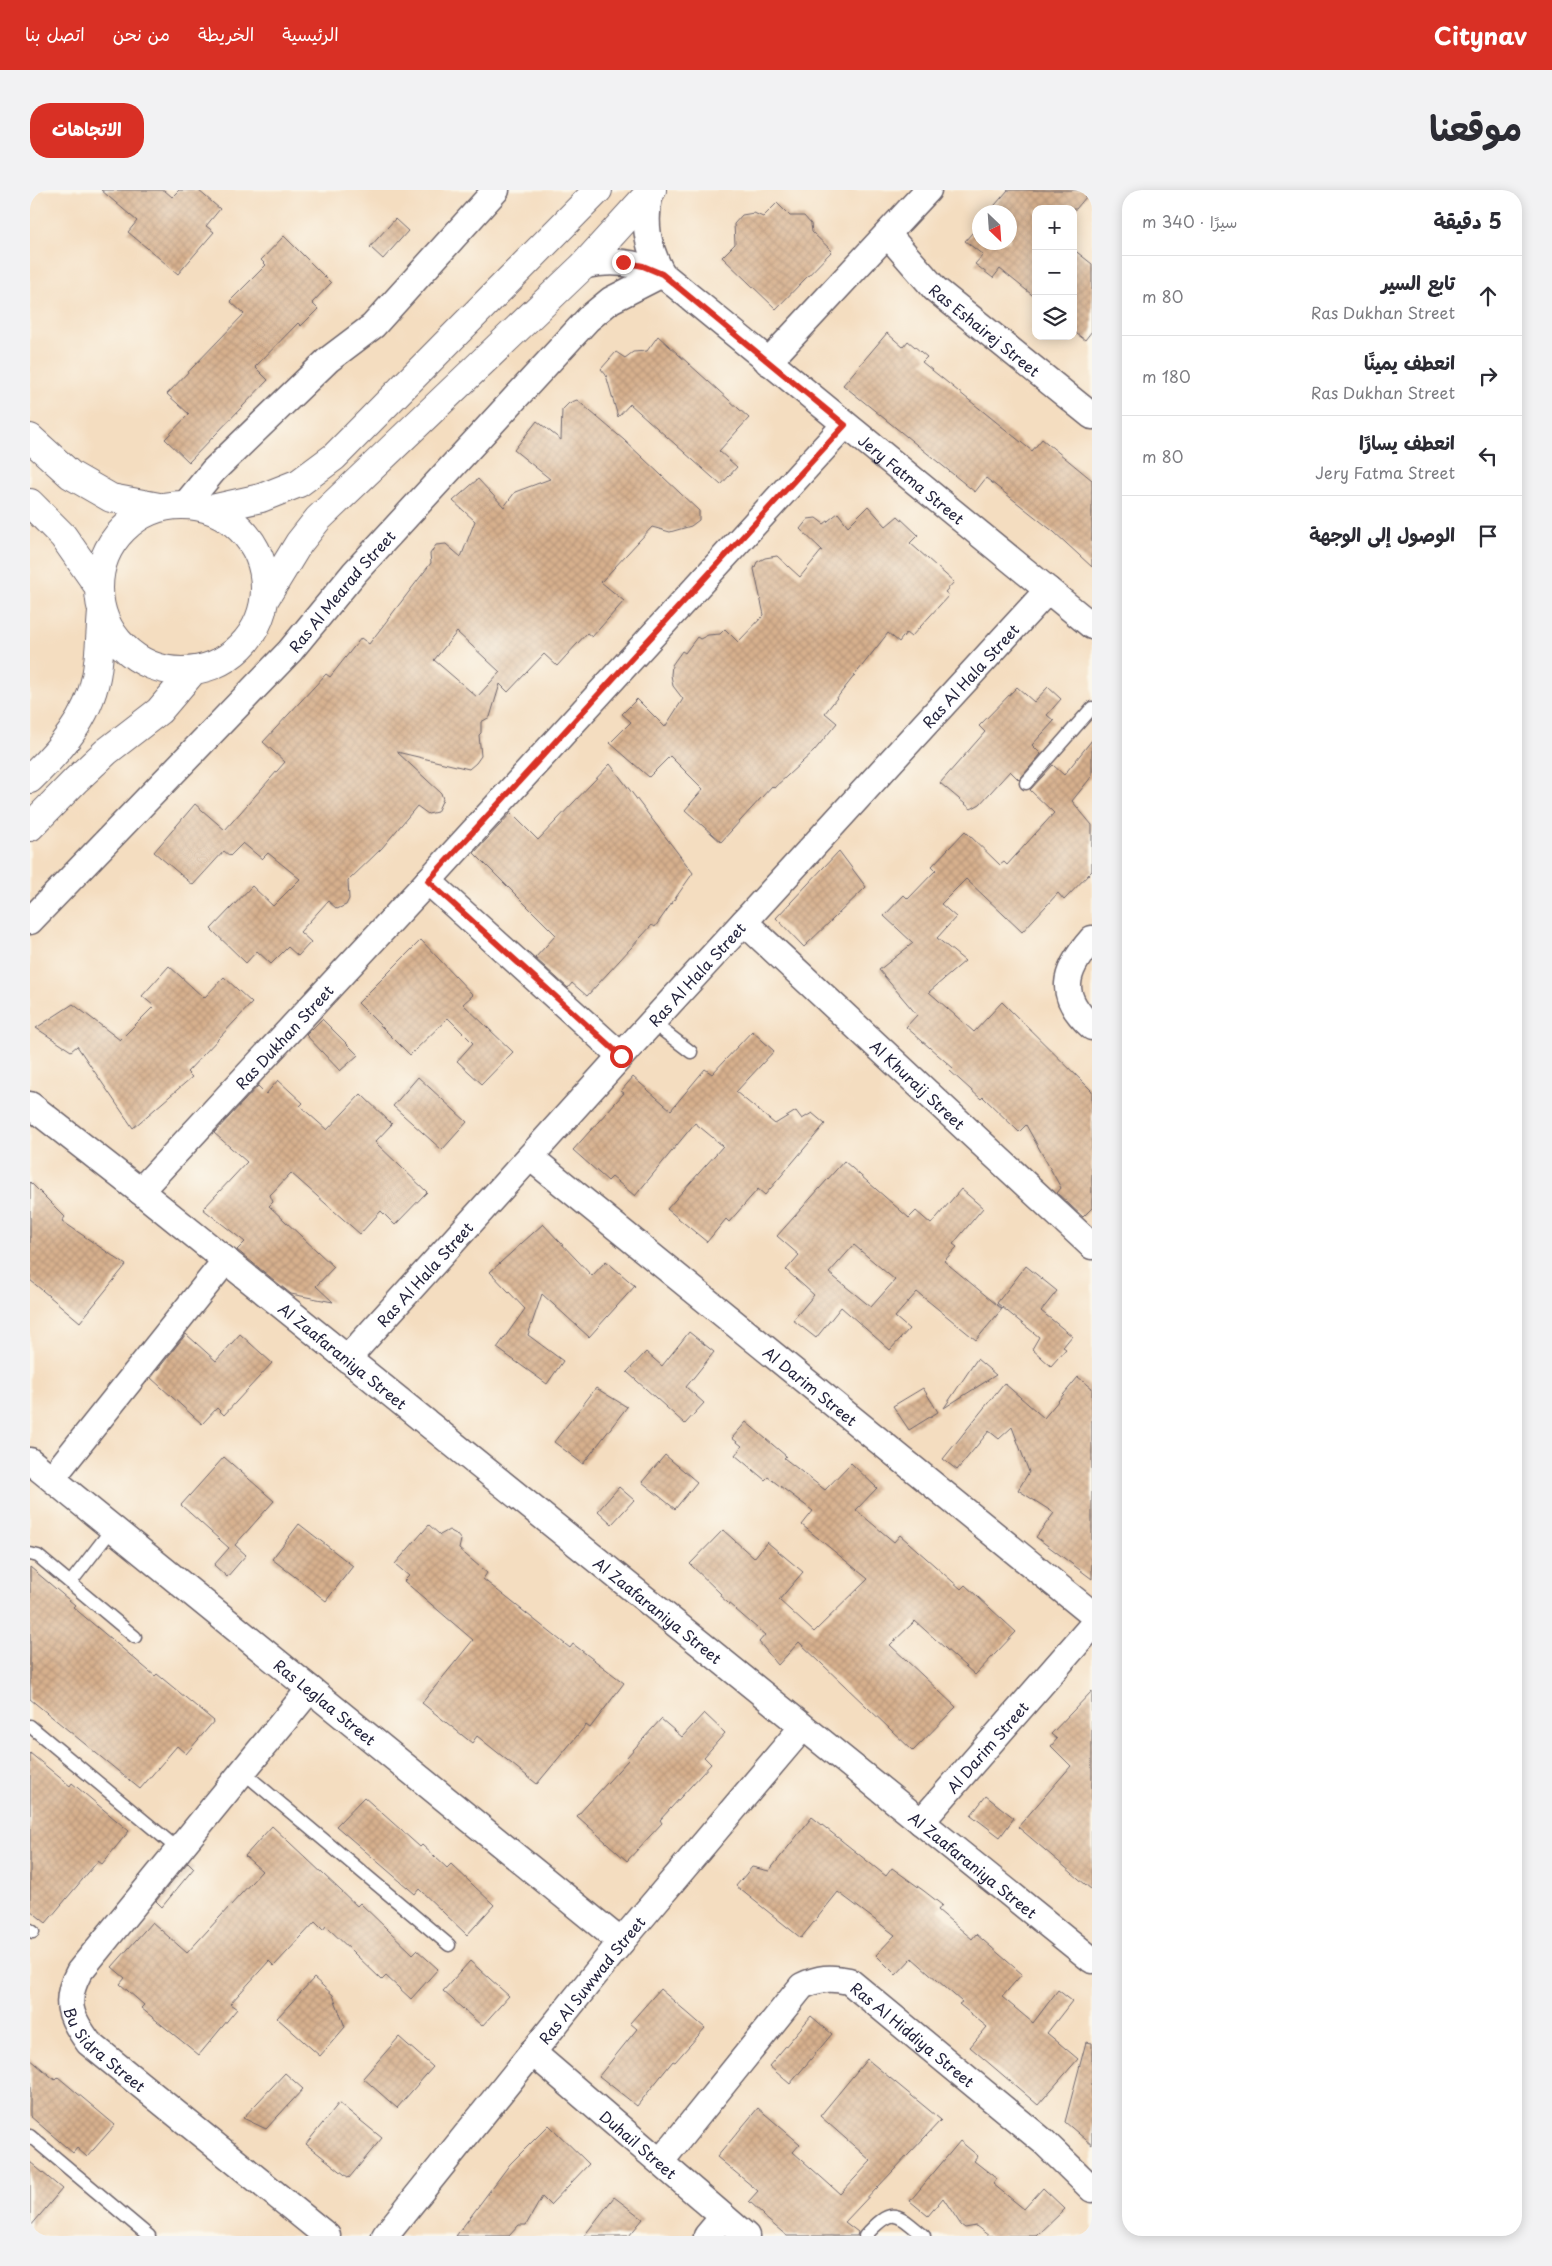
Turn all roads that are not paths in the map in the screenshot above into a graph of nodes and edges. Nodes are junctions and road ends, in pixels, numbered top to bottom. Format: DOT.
graph roads {
  1 [pos="496,190"];
  2 [pos="598,190"];
  3 [pos="928,190"];
  4 [pos="651,191"];
  5 [pos="888,235"];
  6 [pos="583,266"];
  7 [pos="662,274"];
  8 [pos="768,362"];
  9 [pos="1092,416"];
  10 [pos="845,425"];
  11 [pos="30,438"];
  12 [pos="30,503"];
  13 [pos="186,507"];
  14 [pos="1048,590"];
  15 [pos="266,597"];
  16 [pos="100,599"];
  17 [pos="1092,626"];
  18 [pos="193,671"];
  19 [pos="1092,708"];
  20 [pos="30,779"];
  21 [pos="1026,783"];
  22 [pos="30,826"];
  23 [pos="428,881"];
  24 [pos="30,921"];
  25 [pos="744,922"];
  26 [pos="1092,939"];
  27 [pos="652,1023"];
  28 [pos="1092,1027"];
  29 [pos="691,1052"];
  30 [pos="621,1056"];
  31 [pos="30,1105"];
  32 [pos="530,1157"];
  33 [pos="140,1191"];
  34 [pos="1092,1246"];
  35 [pos="226,1260"];
  36 [pos="347,1359"];
  37 [pos="30,1461"];
  38 [pos="52,1478"];
  39 [pos="112,1529"];
  40 [pos="30,1554"];
  41 [pos="71,1582"];
  42 [pos="1092,1614"];
  43 [pos="1092,1626"];
  44 [pos="135,1637"];
  45 [pos="310,1690"];
  46 [pos="30,1726"];
  47 [pos="802,1728"];
  48 [pos="243,1772"];
  49 [pos="922,1822"];
  50 [pos="179,1850"];
  51 [pos="621,1942"];
  52 [pos="449,1945"];
  53 [pos="1092,1960"];
  54 [pos="532,2052"];
  55 [pos="30,2136"];
  56 [pos="660,2161"];
  57 [pos="1092,2189"];
  58 [pos="715,2226"];
  59 [pos="149,2236"];
  60 [pos="327,2236"];
  61 [pos="385,2236"];
  62 [pos="746,2236"];
  63 [pos="865,2236"];
  64 [pos="924,2236"];
  1 -- 13 [label="street"];
  2 -- 13 [label="street"];
  3 -- 5 [label="street"];
  4 -- 6 [label="street"];
  4 -- 7 [label="street, Jery Fatma Street"];
  5 -- 8 [label="street"];
  5 -- 9 [label="street, Ras Eshairej Street"];
  6 -- 7 [label="street, Jery Fatma Street"];
  6 -- 15 [label="street"];
  7 -- 8 [label="street, Jery Fatma Street"];
  7 -- 24 [label="street, Ras Al Mearad Street"];
  8 -- 10 [label="street, Jery Fatma Street"];
  10 -- 14 [label="street, Jery Fatma Street"];
  10 -- 23 [label="street, Ras Dukhan Street"];
  11 -- 13 [label="street"];
  12 -- 16 [label="street"];
  13 -- 15 [label="street"];
  13 -- 16 [label="street"];
  14 -- 17 [label="street, Jery Fatma Street"];
  14 -- 25 [label="street, Ras Al Hala Street"];
  15 -- 18 [label="street"];
  16 -- 18 [label="street"];
  16 -- 20 [label="street"];
  18 -- 22 [label="street"];
  19 -- 21 [label="lane"];
  23 -- 30 [label="street"];
  23 -- 33 [label="street, Ras Dukhan Street"];
  25 -- 27 [label="street, Ras Al Hala Street"];
  25 -- 34 [label="street, Al Khuraij Street"];
  26 -- 28 [label="street"];
  27 -- 29 [label="lane"];
  27 -- 30 [label="street, Ras Al Hala Street"];
  30 -- 32 [label="street, Ras Al Hala Street"];
  31 -- 33 [label="street, Al Zaafaraniya Street"];
  32 -- 36 [label="street, Ras Al Hala Street"];
  32 -- 42 [label="street, Al Darim Street"];
  33 -- 35 [label="street, Al Zaafaraniya Street"];
  35 -- 36 [label="street, Al Zaafaraniya Street"];
  35 -- 38 [label="street"];
  36 -- 47 [label="street, Al Zaafaraniya Street"];
  37 -- 38 [label="street, Ras Leglaa Street"];
  38 -- 39 [label="street, Ras Leglaa Street"];
  39 -- 41 [label="lane"];
  39 -- 45 [label="street, Ras Leglaa Street"];
  40 -- 41 [label="lane"];
  41 -- 44 [label="lane"];
  43 -- 49 [label="street, Al Darim Street"];
  45 -- 48 [label="street, Bu Sidra Street"];
  45 -- 51 [label="street, Ras Leglaa Street"];
  46 -- 50 [label="lane"];
  47 -- 49 [label="street, Al Zaafaraniya Street"];
  47 -- 51 [label="street, Ras Al Suwwad Street"];
  48 -- 50 [label="street, Bu Sidra Street"];
  48 -- 52 [label="lane"];
  49 -- 53 [label="street, Al Zaafaraniya Street"];
  50 -- 60 [label="street, Bu Sidra Street"];
  51 -- 54 [label="street, Ras Al Suwwad Street"];
  54 -- 56 [label="street, Duhail Street"];
  54 -- 61 [label="street, Ras Al Suwwad Street"];
  55 -- 59 [label="lane"];
  56 -- 57 [label="street, Ras Al Hiddiya Street"];
  56 -- 58 [label="street, Duhail Street"];
  58 -- 62 [label="street, Duhail Street"];
  63 -- 64 [label="lane"];
}
